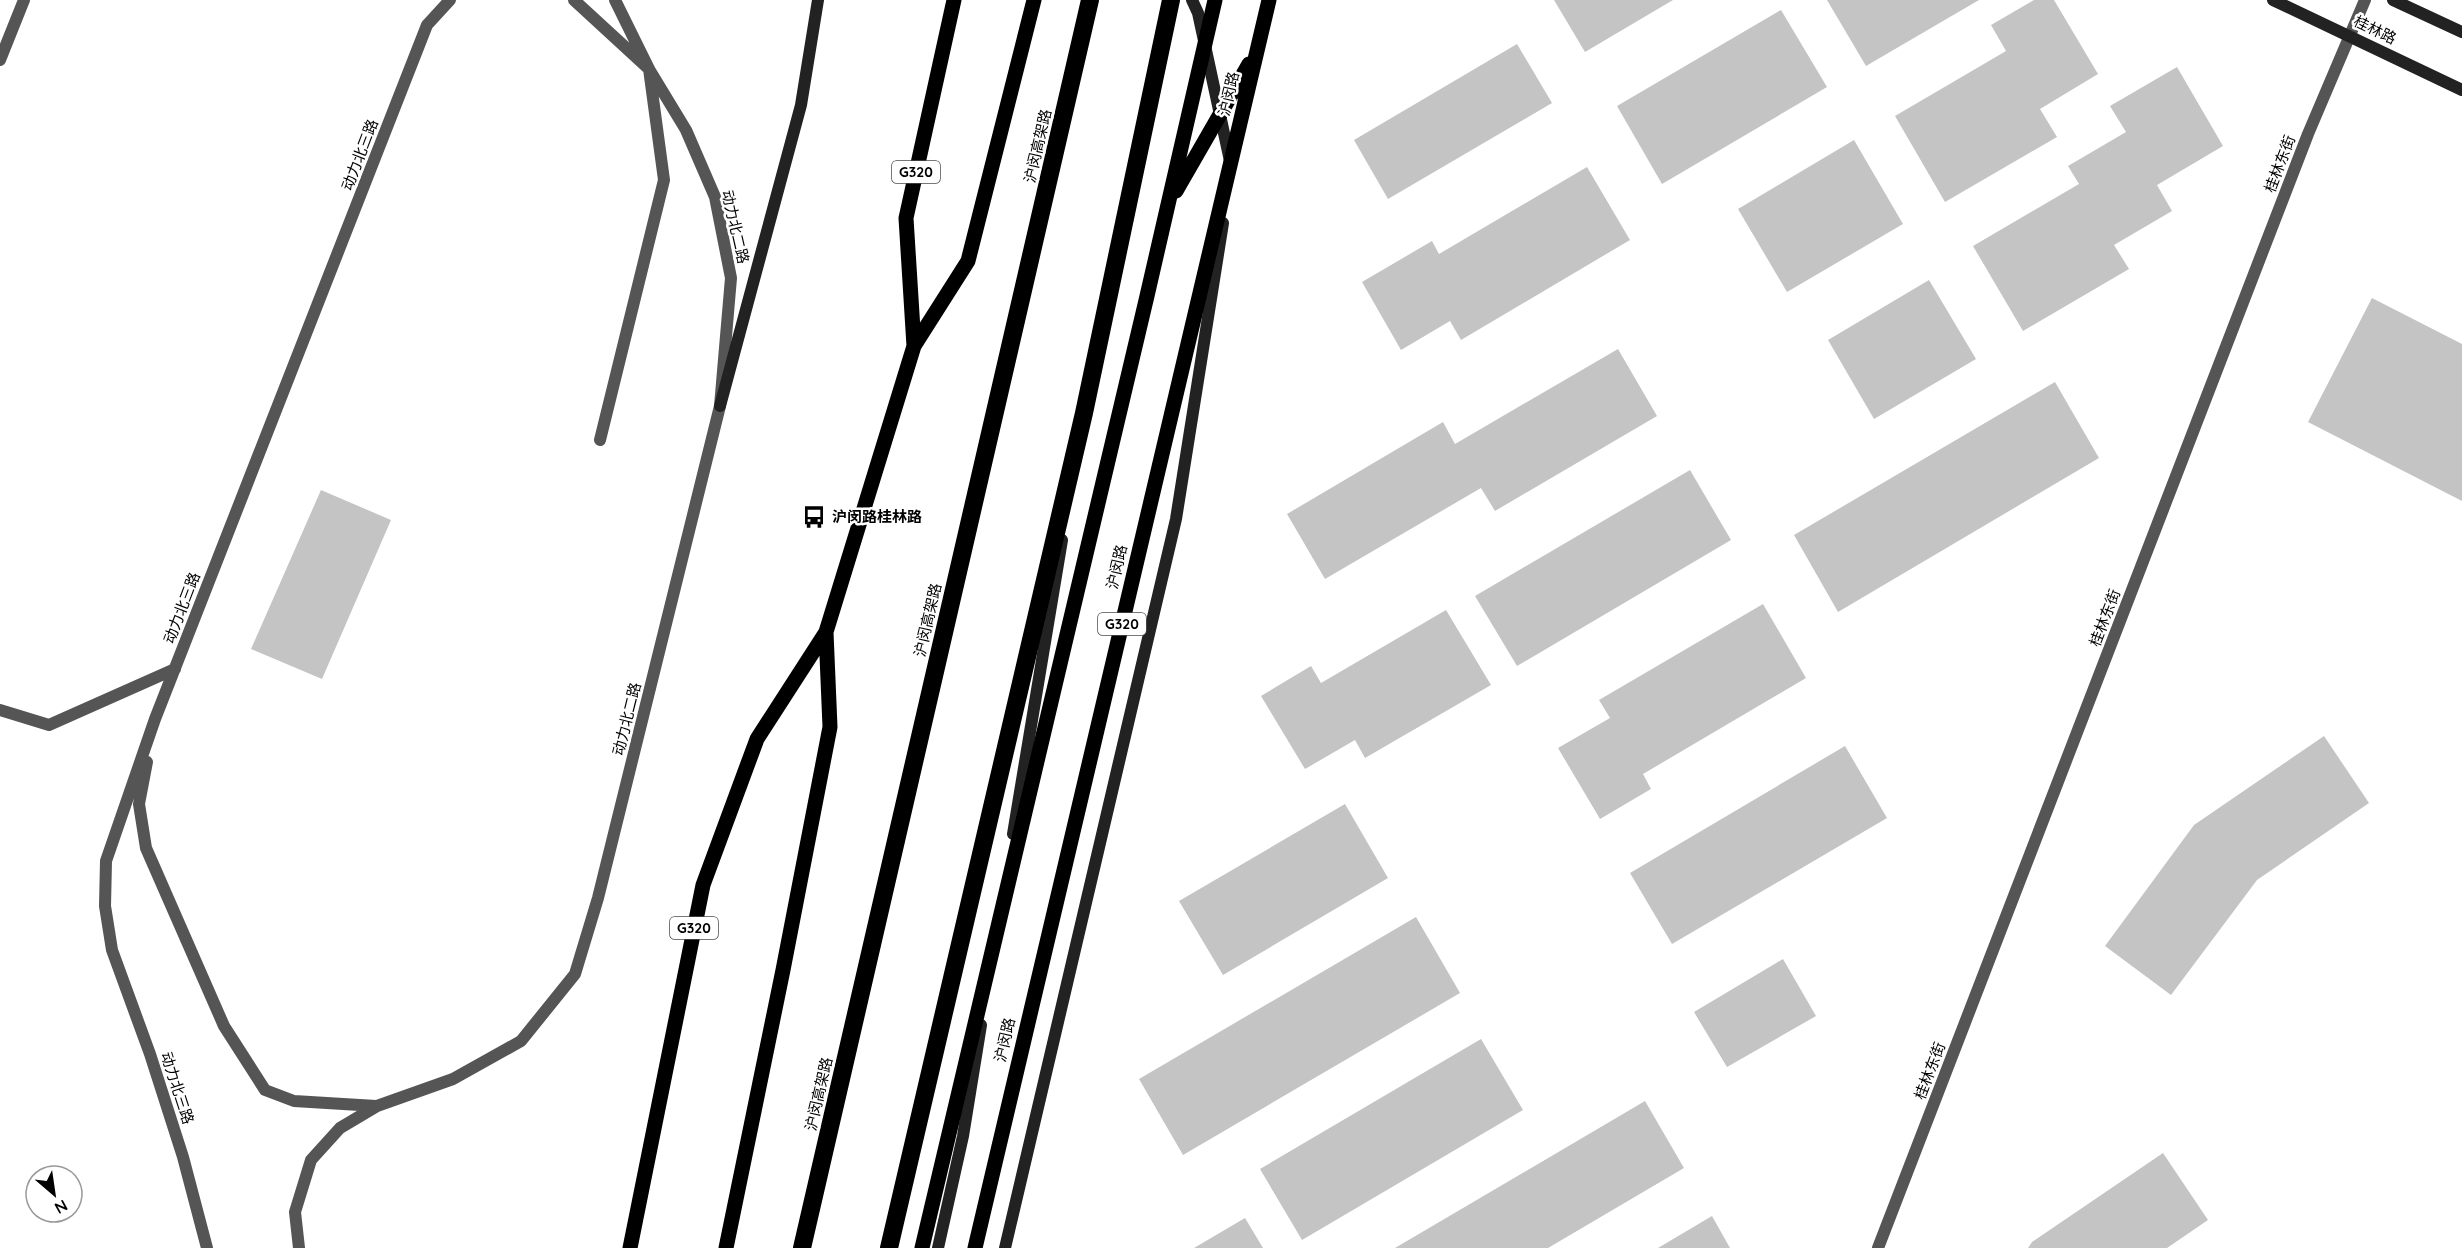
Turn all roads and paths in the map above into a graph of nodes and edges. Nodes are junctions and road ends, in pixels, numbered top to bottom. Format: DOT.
graph roads {
  1 [pos="24,0"];
  2 [pos="450,0"];
  3 [pos="574,0"];
  4 [pos="615,0"];
  5 [pos="818,0"];
  6 [pos="954,0"];
  7 [pos="1034,0"];
  8 [pos="1090,0"];
  9 [pos="1171,0"];
  10 [pos="1192,0"];
  11 [pos="1215,0"];
  12 [pos="1269,0"];
  13 [pos="2273,0"];
  14 [pos="2365,0"];
  15 [pos="2393,0"];
  16 [pos="2462,32"];
  17 [pos="2350,35"];
  18 [pos="1258,48"];
  19 [pos="0,60"];
  20 [pos="649,69"];
  21 [pos="2462,90"];
  22 [pos="1169,204"];
  23 [pos="914,346"];
  24 [pos="720,406"];
  25 [pos="1084,413"];
  26 [pos="600,440"];
  27 [pos="826,632"];
  28 [pos="175,669"];
  29 [pos="0,710"];
  30 [pos="155,719"];
  31 [pos="377,1106"];
  32 [pos="207,1248"];
  33 [pos="299,1248"];
  34 [pos="630,1248"];
  35 [pos="726,1248"];
  36 [pos="802,1248"];
  37 [pos="889,1248"];
  38 [pos="922,1248"];
  39 [pos="938,1248"];
  40 [pos="975,1248"];
  41 [pos="1005,1248"];
  42 [pos="1878,1248"];
  1 -- 19 [label="street"];
  2 -- 28 [label="street, 动力北三路"];
  3 -- 20 [label="street"];
  4 -- 20 [label="street"];
  5 -- 24 [label="main road"];
  6 -- 23 [label="main road, G320"];
  7 -- 23 [label="main road, G320"];
  8 -- 36 [label="highway, 沪闵高架路"];
  9 -- 25 [label="highway"];
  10 -- 41 [label="main road"];
  11 -- 22 [label="main road"];
  12 -- 18 [label="main road, 沪闵路 / G320"];
  13 -- 17 [label="main road, 桂林路"];
  14 -- 17 [label="street, 桂林东街"];
  15 -- 16 [label="main road"];
  17 -- 21 [label="main road, 桂林路"];
  17 -- 42 [label="street, 桂林东街"];
  18 -- 22 [label="main road"];
  18 -- 40 [label="main road, 沪闵路 / G320"];
  20 -- 24 [label="street, 动力北二路"];
  20 -- 26 [label="street"];
  22 -- 38 [label="main road"];
  23 -- 27 [label="main road, G320"];
  24 -- 31 [label="street, 动力北二路"];
  25 -- 37 [label="highway"];
  25 -- 39 [label="main road"];
  27 -- 34 [label="main road, G320"];
  27 -- 35 [label="main road, G320"];
  28 -- 29 [label="street"];
  28 -- 30 [label="street, 动力北三路"];
  30 -- 31 [label="street"];
  30 -- 32 [label="street, 动力北三路"];
  31 -- 33 [label="street, 动力北二路"];
}
